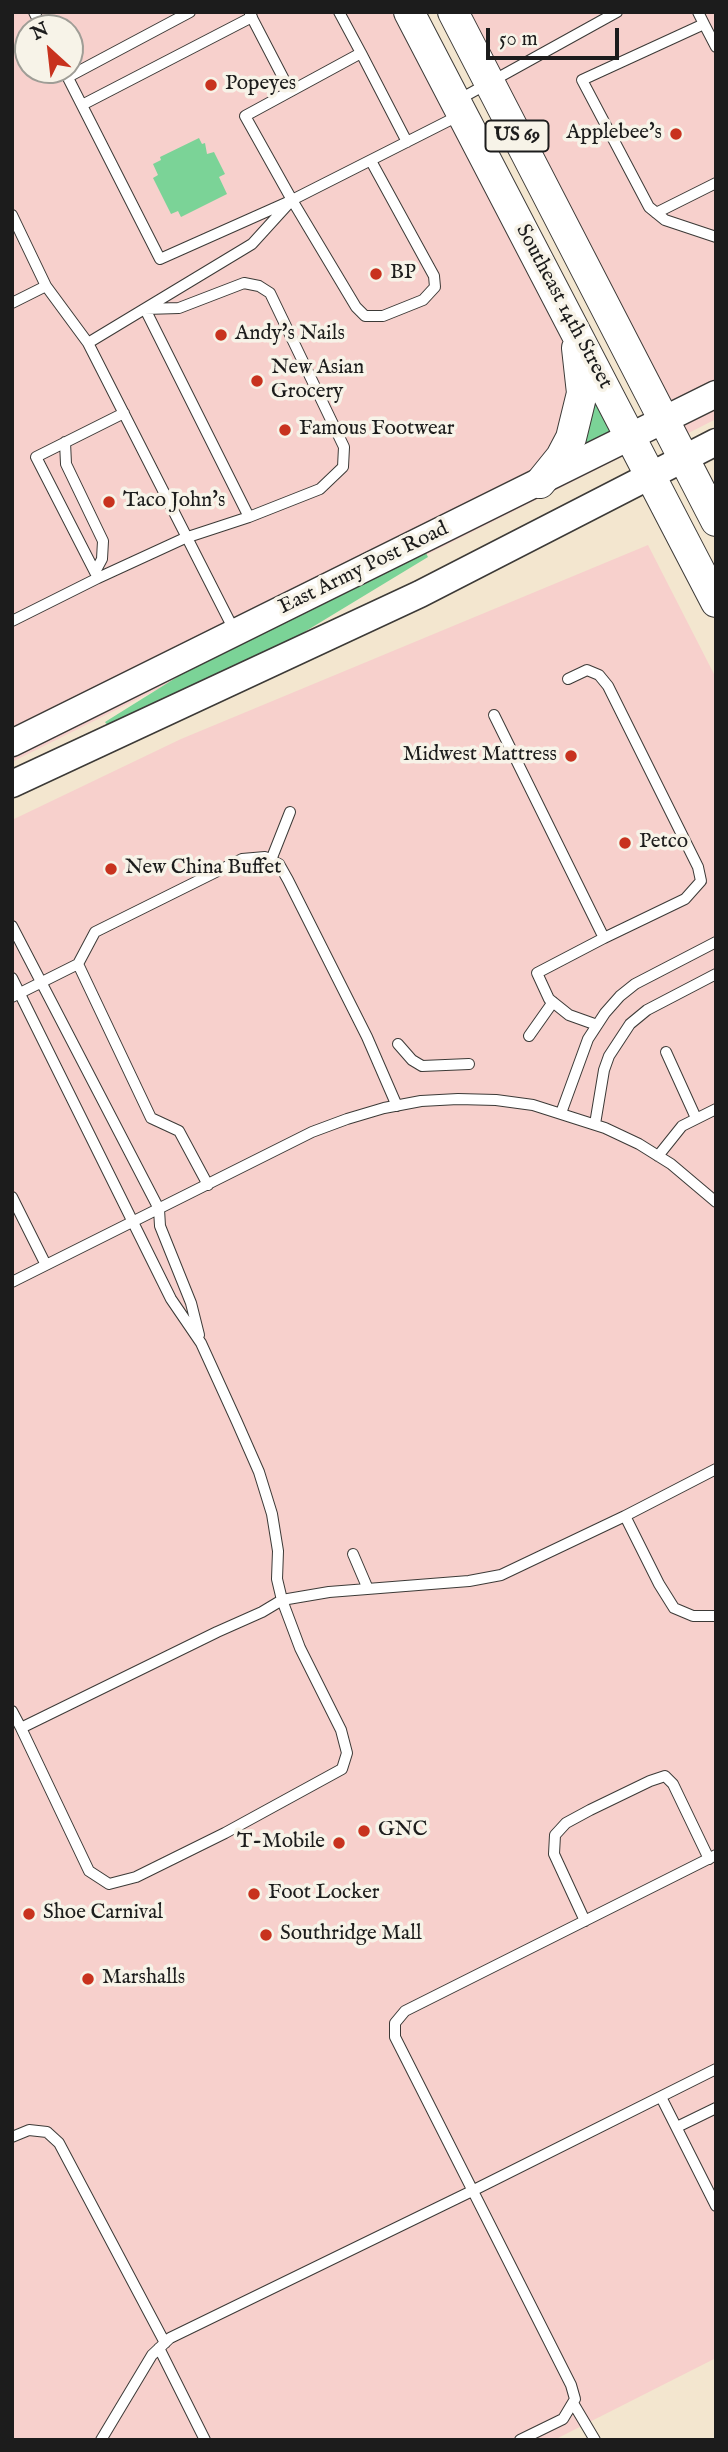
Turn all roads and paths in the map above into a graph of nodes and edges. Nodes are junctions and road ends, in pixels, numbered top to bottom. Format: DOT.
graph roads {
  1 [pos="190,12"];
  2 [pos="339,12"];
  3 [pos="409,12"];
  4 [pos="453,12"];
  5 [pos="617,12"];
  6 [pos="698,12"];
  7 [pos="251,15"];
  8 [pos="704,24"];
  9 [pos="716,47"];
  10 [pos="361,53"];
  11 [pos="84,64"];
  12 [pos="489,82"];
  13 [pos="72,84"];
  14 [pos="290,91"];
  15 [pos="82,105"];
  16 [pos="458,108"];
  17 [pos="407,142"];
  18 [pos="371,161"];
  19 [pos="716,183"];
  20 [pos="292,200"];
  21 [pos="656,213"];
  22 [pos="12,215"];
  23 [pos="716,237"];
  24 [pos="46,286"];
  25 [pos="12,303"];
  26 [pos="145,309"];
  27 [pos="575,330"];
  28 [pos="88,343"];
  29 [pos="716,394"];
  30 [pos="124,413"];
  31 [pos="664,420"];
  32 [pos="631,437"];
  33 [pos="65,442"];
  34 [pos="716,442"];
  35 [pos="684,459"];
  36 [pos="651,475"];
  37 [pos="540,483"];
  38 [pos="249,517"];
  39 [pos="716,521"];
  40 [pos="185,538"];
  41 [pos="97,575"];
  42 [pos="716,602"];
  43 [pos="12,621"];
  44 [pos="234,632"];
  45 [pos="568,679"];
  46 [pos="494,715"];
  47 [pos="12,743"];
  48 [pos="12,784"];
  49 [pos="290,812"];
  50 [pos="271,860"];
  51 [pos="12,926"];
  52 [pos="604,938"];
  53 [pos="716,942"];
  54 [pos="78,964"];
  55 [pos="716,974"];
  56 [pos="12,978"];
  57 [pos="43,982"];
  58 [pos="16,995"];
  59 [pos="554,1002"];
  60 [pos="597,1025"];
  61 [pos="529,1036"];
  62 [pos="398,1044"];
  63 [pos="666,1052"];
  64 [pos="470,1064"];
  65 [pos="397,1106"];
  66 [pos="716,1109"];
  67 [pos="561,1113"];
  68 [pos="696,1118"];
  69 [pos="595,1124"];
  70 [pos="658,1156"];
  71 [pos="208,1185"];
  72 [pos="12,1197"];
  73 [pos="716,1202"];
  74 [pos="159,1209"];
  75 [pos="133,1222"];
  76 [pos="46,1265"];
  77 [pos="12,1282"];
  78 [pos="201,1343"];
  79 [pos="716,1469"];
  80 [pos="625,1516"];
  81 [pos="352,1554"];
  82 [pos="368,1589"];
  83 [pos="282,1600"];
  84 [pos="716,1616"];
  85 [pos="12,1712"];
  86 [pos="21,1728"];
  87 [pos="712,1857"];
  88 [pos="585,1921"];
  89 [pos="716,2069"];
  90 [pos="661,2097"];
  91 [pos="716,2108"];
  92 [pos="677,2127"];
  93 [pos="12,2137"];
  94 [pos="474,2190"];
  95 [pos="716,2206"];
  96 [pos="162,2345"];
  97 [pos="573,2403"];
  98 [pos="101,2440"];
  99 [pos="205,2440"];
  100 [pos="520,2440"];
  101 [pos="595,2440"];
  1 -- 11 [label="lane"];
  2 -- 10 [label="lane"];
  3 -- 16 [label="main road, Southeast 14th Street / US 69"];
  4 -- 12 [label="main road, Southeast 14th Street / US 69"];
  5 -- 12 [label="lane"];
  6 -- 8 [label="lane"];
  7 -- 14 [label="lane"];
  7 -- 15 [label="lane"];
  8 -- 9 [label="lane"];
  8 -- 21 [label="lane"];
  10 -- 14 [label="lane"];
  10 -- 17 [label="lane"];
  12 -- 16 [label="lane"];
  12 -- 31 [label="main road, Southeast 14th Street / US 69"];
  13 -- 15 [label="lane"];
  14 -- 20 [label="lane"];
  15 -- 20 [label="lane"];
  16 -- 17 [label="lane"];
  16 -- 27 [label="main road, Southeast 14th Street / US 69"];
  17 -- 18 [label="lane"];
  18 -- 20 [label="lane"];
  18 -- 20 [label="lane"];
  19 -- 21 [label="lane"];
  20 -- 26 [label="lane"];
  21 -- 23 [label="lane"];
  22 -- 24 [label="lane"];
  24 -- 25 [label="lane"];
  24 -- 28 [label="lane"];
  26 -- 28 [label="lane"];
  26 -- 38 [label="lane"];
  26 -- 38 [label="lane"];
  27 -- 32 [label="main road, Southeast 14th Street / US 69"];
  27 -- 37 [label="main road"];
  28 -- 30 [label="lane"];
  29 -- 31 [label="main road, East Army Post Road"];
  30 -- 33 [label="lane"];
  30 -- 40 [label="lane"];
  31 -- 32 [label="main road, East Army Post Road"];
  31 -- 35 [label="main road, Southeast 14th Street / US 69"];
  32 -- 36 [label="main road, Southeast 14th Street / US 69"];
  32 -- 37 [label="main road, East Army Post Road"];
  33 -- 41 [label="lane"];
  33 -- 41 [label="lane"];
  34 -- 35 [label="main road"];
  35 -- 36 [label="main road"];
  35 -- 39 [label="main road, Southeast 14th Street / US 69"];
  36 -- 42 [label="main road, Southeast 14th Street / US 69"];
  36 -- 48 [label="main road"];
  37 -- 44 [label="main road, East Army Post Road"];
  38 -- 40 [label="lane"];
  40 -- 41 [label="lane"];
  40 -- 44 [label="lane"];
  41 -- 43 [label="lane"];
  44 -- 47 [label="main road, East Army Post Road"];
  45 -- 52 [label="lane"];
  46 -- 52 [label="lane"];
  49 -- 50 [label="lane"];
  50 -- 54 [label="lane"];
  50 -- 65 [label="lane"];
  51 -- 57 [label="lane"];
  52 -- 59 [label="lane"];
  53 -- 60 [label="lane"];
  54 -- 57 [label="lane"];
  54 -- 71 [label="lane"];
  55 -- 69 [label="lane"];
  56 -- 58 [label="lane"];
  57 -- 58 [label="lane"];
  57 -- 74 [label="lane"];
  58 -- 75 [label="lane"];
  59 -- 60 [label="lane"];
  59 -- 61 [label="lane"];
  60 -- 67 [label="lane"];
  62 -- 64 [label="lane"];
  63 -- 68 [label="lane"];
  65 -- 67 [label="lane"];
  65 -- 71 [label="lane"];
  66 -- 68 [label="lane"];
  67 -- 69 [label="lane"];
  68 -- 70 [label="lane"];
  69 -- 70 [label="lane"];
  70 -- 73 [label="lane"];
  71 -- 74 [label="lane"];
  72 -- 76 [label="lane"];
  74 -- 75 [label="lane"];
  74 -- 78 [label="lane"];
  75 -- 76 [label="lane"];
  75 -- 78 [label="lane"];
  76 -- 77 [label="lane"];
  78 -- 83 [label="lane"];
  79 -- 80 [label="lane"];
  80 -- 82 [label="lane"];
  80 -- 84 [label="lane"];
  81 -- 82 [label="lane"];
  82 -- 83 [label="lane"];
  83 -- 86 [label="lane"];
  83 -- 86 [label="lane"];
  85 -- 86 [label="lane"];
  87 -- 88 [label="lane"];
  87 -- 88 [label="lane"];
  88 -- 94 [label="lane"];
  89 -- 90 [label="lane"];
  90 -- 92 [label="lane"];
  90 -- 94 [label="lane"];
  91 -- 92 [label="lane"];
  92 -- 95 [label="lane"];
  93 -- 96 [label="lane"];
  94 -- 96 [label="lane"];
  94 -- 97 [label="lane"];
  96 -- 98 [label="lane"];
  96 -- 99 [label="lane"];
  97 -- 100 [label="lane"];
  97 -- 101 [label="lane"];
}
